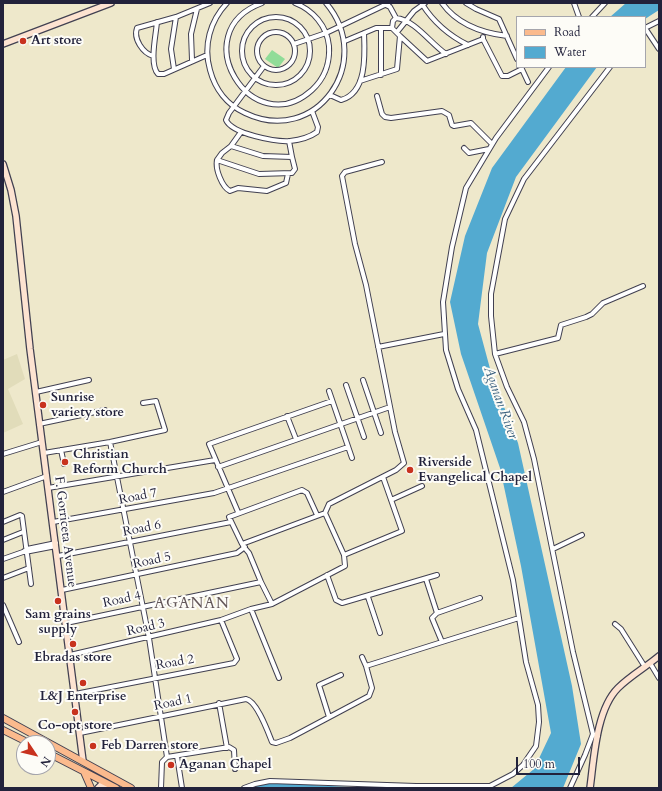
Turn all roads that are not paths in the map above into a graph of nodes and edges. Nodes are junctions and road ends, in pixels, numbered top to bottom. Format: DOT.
graph roads {
  1 [pos="111,3"];
  2 [pos="210,3"];
  3 [pos="220,3"];
  4 [pos="262,3"];
  5 [pos="295,3"];
  6 [pos="326,3"];
  7 [pos="442,3"];
  8 [pos="466,3"];
  9 [pos="605,3"];
  10 [pos="226,4"];
  11 [pos="388,4"];
  12 [pos="423,4"];
  13 [pos="576,4"];
  14 [pos="197,9"];
  15 [pos="580,16"];
  16 [pos="593,16"];
  17 [pos="176,17"];
  18 [pos="396,18"];
  19 [pos="659,21"];
  20 [pos="157,22"];
  21 [pos="406,22"];
  22 [pos="340,26"];
  23 [pos="381,28"];
  24 [pos="392,28"];
  25 [pos="646,28"];
  26 [pos="646,30"];
  27 [pos="485,32"];
  28 [pos="326,33"];
  29 [pos="364,34"];
  30 [pos="399,34"];
  31 [pos="507,36"];
  32 [pos="308,39"];
  33 [pos="483,39"];
  34 [pos="345,41"];
  35 [pos="3,44"];
  36 [pos="294,44"];
  37 [pos="468,45"];
  38 [pos="659,49"];
  39 [pos="446,54"];
  40 [pos="207,55"];
  41 [pos="153,56"];
  42 [pos="516,56"];
  43 [pos="192,60"];
  44 [pos="264,66"];
  45 [pos="521,68"];
  46 [pos="548,68"];
  47 [pos="609,68"];
  48 [pos="174,69"];
  49 [pos="381,74"];
  50 [pos="256,79"];
  51 [pos="360,81"];
  52 [pos="528,82"];
  53 [pos="245,92"];
  54 [pos="330,95"];
  55 [pos="377,96"];
  56 [pos="234,107"];
  57 [pos="312,111"];
  58 [pos="241,132"];
  59 [pos="290,141"];
  60 [pos="492,144"];
  61 [pos="231,146"];
  62 [pos="464,148"];
  63 [pos="490,149"];
  64 [pos="292,156"];
  65 [pos="217,160"];
  66 [pos="382,162"];
  67 [pos="3,164"];
  68 [pos="288,174"];
  69 [pos="643,286"];
  70 [pos="444,334"];
  71 [pos="378,347"];
  72 [pos="495,354"];
  73 [pos="89,380"];
  74 [pos="363,380"];
  75 [pos="346,385"];
  76 [pos="329,391"];
  77 [pos="36,392"];
  78 [pos="332,401"];
  79 [pos="143,403"];
  80 [pos="390,407"];
  81 [pos="105,410"];
  82 [pos="373,413"];
  83 [pos="287,416"];
  84 [pos="356,418"];
  85 [pos="39,424"];
  86 [pos="340,424"];
  87 [pos="381,433"];
  88 [pos="364,437"];
  89 [pos="296,439"];
  90 [pos="42,442"];
  91 [pos="110,442"];
  92 [pos="348,447"];
  93 [pos="61,450"];
  94 [pos="44,453"];
  95 [pos="3,454"];
  96 [pos="352,458"];
  97 [pos="215,460"];
  98 [pos="64,464"];
  99 [pos="218,467"];
  100 [pos="47,476"];
  101 [pos="116,477"];
  102 [pos="383,477"];
  103 [pos="422,486"];
  104 [pos="48,488"];
  105 [pos="227,488"];
  106 [pos="3,492"];
  107 [pos="391,500"];
  108 [pos="123,511"];
  109 [pos="238,512"];
  110 [pos="325,512"];
  111 [pos="317,515"];
  112 [pos="3,522"];
  113 [pos="53,522"];
  114 [pos="231,522"];
  115 [pos="23,532"];
  116 [pos="582,535"];
  117 [pos="3,540"];
  118 [pos="129,542"];
  119 [pos="56,545"];
  120 [pos="243,546"];
  121 [pos="553,549"];
  122 [pos="26,551"];
  123 [pos="344,555"];
  124 [pos="58,556"];
  125 [pos="3,559"];
  126 [pos="29,568"];
  127 [pos="136,575"];
  128 [pos="327,575"];
  129 [pos="437,576"];
  130 [pos="3,578"];
  131 [pos="426,579"];
  132 [pos="261,582"];
  133 [pos="31,584"];
  134 [pos="62,590"];
  135 [pos="368,597"];
  136 [pos="480,598"];
  137 [pos="3,604"];
  138 [pos="272,604"];
  139 [pos="142,606"];
  140 [pos="250,609"];
  141 [pos="4,613"];
  142 [pos="437,613"];
  143 [pos="519,618"];
  144 [pos="221,620"];
  145 [pos="66,623"];
  146 [pos="615,624"];
  147 [pos="380,633"];
  148 [pos="148,638"];
  149 [pos="19,642"];
  150 [pos="442,642"];
  151 [pos="70,655"];
  152 [pos="659,656"];
  153 [pos="362,657"];
  154 [pos="648,665"];
  155 [pos="366,666"];
  156 [pos="342,676"];
  157 [pos="153,677"];
  158 [pos="279,678"];
  159 [pos="659,678"];
  160 [pos="75,694"];
  161 [pos="219,703"];
  162 [pos="160,716"];
  163 [pos="329,717"];
  164 [pos="4,720"];
  165 [pos="3,730"];
  166 [pos="80,733"];
  167 [pos="595,735"];
  168 [pos="16,736"];
  169 [pos="227,748"];
  170 [pos="82,749"];
  171 [pos="177,756"];
  172 [pos="56,757"];
  173 [pos="75,757"];
  174 [pos="167,757"];
  175 [pos="83,762"];
  176 [pos="235,769"];
  177 [pos="81,770"];
  178 [pos="119,785"];
  179 [pos="91,788"];
  180 [pos="98,788"];
  181 [pos="115,788"];
  182 [pos="132,788"];
  183 [pos="161,788"];
  184 [pos="182,788"];
  185 [pos="244,788"];
  186 [pos="570,788"];
  187 [pos="590,788"];
  1 -- 35 [label="main road"];
  2 -- 14 [label="street"];
  3 -- 10 [label="street"];
  4 -- 53 [label="street"];
  5 -- 28 [label="street"];
  6 -- 22 [label="street"];
  7 -- 27 [label="street"];
  8 -- 31 [label="street"];
  9 -- 16 [label="street"];
  10 -- 40 [label="street"];
  11 -- 18 [label="street"];
  11 -- 22 [label="street"];
  12 -- 21 [label="street"];
  12 -- 37 [label="street"];
  13 -- 15 [label="street"];
  14 -- 17 [label="street"];
  14 -- 43 [label="street"];
  17 -- 20 [label="street"];
  17 -- 48 [label="street"];
  18 -- 21 [label="street"];
  18 -- 24 [label="street"];
  19 -- 25 [label="street"];
  20 -- 41 [label="street"];
  20 -- 41 [label="street"];
  21 -- 30 [label="street"];
  21 -- 39 [label="street"];
  22 -- 28 [label="street"];
  22 -- 34 [label="street"];
  23 -- 24 [label="street"];
  23 -- 29 [label="street"];
  23 -- 49 [label="street"];
  24 -- 30 [label="street"];
  26 -- 38 [label="street"];
  27 -- 31 [label="street"];
  27 -- 33 [label="street"];
  28 -- 32 [label="street"];
  28 -- 53 [label="street"];
  29 -- 34 [label="street"];
  29 -- 51 [label="street"];
  30 -- 39 [label="street"];
  30 -- 49 [label="street"];
  31 -- 42 [label="street"];
  32 -- 36 [label="street"];
  32 -- 50 [label="street"];
  32 -- 50 [label="street"];
  33 -- 37 [label="street"];
  33 -- 45 [label="street"];
  34 -- 54 [label="street"];
  36 -- 44 [label="street"];
  36 -- 44 [label="street"];
  37 -- 39 [label="street"];
  40 -- 43 [label="street"];
  40 -- 56 [label="street"];
  41 -- 48 [label="street"];
  43 -- 48 [label="street"];
  44 -- 50 [label="street"];
  45 -- 52 [label="street"];
  46 -- 60 [label="street"];
  47 -- 72 [label="street"];
  49 -- 51 [label="street"];
  50 -- 53 [label="street"];
  51 -- 54 [label="street"];
  53 -- 56 [label="street"];
  54 -- 57 [label="street"];
  55 -- 60 [label="street"];
  56 -- 57 [label="street"];
  56 -- 58 [label="street"];
  57 -- 59 [label="street"];
  58 -- 59 [label="street"];
  58 -- 61 [label="street"];
  59 -- 64 [label="street"];
  60 -- 63 [label="street"];
  61 -- 64 [label="street"];
  61 -- 65 [label="street"];
  62 -- 63 [label="street"];
  63 -- 70 [label="street"];
  64 -- 68 [label="street"];
  65 -- 68 [label="street"];
  65 -- 68 [label="street"];
  66 -- 71 [label="street"];
  67 -- 77 [label="main road, F. Gorriceta Avenue"];
  69 -- 72 [label="street"];
  70 -- 71 [label="street"];
  70 -- 143 [label="street"];
  71 -- 80 [label="street"];
  72 -- 121 [label="street"];
  73 -- 77 [label="street"];
  74 -- 82 [label="street"];
  75 -- 84 [label="street"];
  76 -- 78 [label="street"];
  77 -- 85 [label="main road, F. Gorriceta Avenue"];
  78 -- 83 [label="street"];
  78 -- 86 [label="street"];
  79 -- 91 [label="street"];
  80 -- 82 [label="street"];
  80 -- 102 [label="street"];
  81 -- 85 [label="street"];
  82 -- 84 [label="street"];
  82 -- 87 [label="street"];
  83 -- 89 [label="street"];
  83 -- 97 [label="street"];
  84 -- 86 [label="street"];
  84 -- 88 [label="street"];
  85 -- 90 [label="main road, F. Gorriceta Avenue"];
  86 -- 89 [label="street"];
  86 -- 92 [label="street"];
  89 -- 99 [label="street"];
  90 -- 94 [label="main road, F. Gorriceta Avenue"];
  90 -- 95 [label="street"];
  91 -- 93 [label="street"];
  91 -- 101 [label="street"];
  92 -- 96 [label="street"];
  92 -- 105 [label="street, Road 7"];
  93 -- 94 [label="street"];
  93 -- 98 [label="street"];
  94 -- 100 [label="main road, F. Gorriceta Avenue"];
  97 -- 99 [label="street"];
  97 -- 101 [label="street"];
  99 -- 105 [label="street"];
  100 -- 104 [label="main road, F. Gorriceta Avenue"];
  100 -- 106 [label="street"];
  101 -- 104 [label="street"];
  101 -- 108 [label="street"];
  102 -- 107 [label="street"];
  102 -- 110 [label="street"];
  103 -- 107 [label="street"];
  104 -- 113 [label="main road, F. Gorriceta Avenue"];
  105 -- 108 [label="street, Road 7"];
  105 -- 109 [label="street"];
  107 -- 123 [label="street"];
  108 -- 113 [label="street, Road 7"];
  108 -- 118 [label="street"];
  109 -- 111 [label="street"];
  109 -- 114 [label="street"];
  110 -- 111 [label="street, Road 5"];
  110 -- 123 [label="street"];
  111 -- 120 [label="street, Road 5"];
  112 -- 115 [label="street"];
  113 -- 119 [label="main road, F. Gorriceta Avenue"];
  114 -- 118 [label="street, Road 6"];
  114 -- 120 [label="street"];
  115 -- 117 [label="street"];
  115 -- 122 [label="street"];
  116 -- 121 [label="street"];
  118 -- 124 [label="street, Road 6"];
  118 -- 127 [label="street"];
  119 -- 122 [label="street"];
  119 -- 124 [label="main road, F. Gorriceta Avenue"];
  120 -- 127 [label="street, Road 5"];
  120 -- 132 [label="street"];
  121 -- 167 [label="street"];
  122 -- 125 [label="street"];
  122 -- 126 [label="street"];
  123 -- 128 [label="street, Road 3"];
  124 -- 134 [label="main road, F. Gorriceta Avenue"];
  126 -- 130 [label="street"];
  126 -- 133 [label="street"];
  127 -- 134 [label="street, Road 5"];
  127 -- 139 [label="street"];
  128 -- 135 [label="street"];
  128 -- 138 [label="street, Road 3"];
  129 -- 131 [label="street"];
  131 -- 135 [label="street"];
  131 -- 142 [label="street"];
  132 -- 138 [label="street"];
  132 -- 139 [label="street, Road 4"];
  134 -- 145 [label="main road, F. Gorriceta Avenue"];
  135 -- 147 [label="street"];
  136 -- 142 [label="street"];
  137 -- 141 [label="street"];
  138 -- 140 [label="street, Road 3"];
  139 -- 145 [label="street, Road 4"];
  139 -- 148 [label="street"];
  140 -- 144 [label="street, Road 3"];
  140 -- 158 [label="street"];
  141 -- 149 [label="street"];
  142 -- 150 [label="street"];
  143 -- 150 [label="street"];
  143 -- 185 [label="street"];
  144 -- 148 [label="street, Road 3"];
  144 -- 157 [label="street, Road 2"];
  145 -- 151 [label="main road, F. Gorriceta Avenue"];
  146 -- 154 [label="street"];
  148 -- 151 [label="street, Road 3"];
  148 -- 157 [label="street"];
  150 -- 155 [label="street"];
  151 -- 160 [label="main road, F. Gorriceta Avenue"];
  152 -- 154 [label="main road"];
  153 -- 155 [label="street"];
  154 -- 159 [label="street"];
  154 -- 167 [label="main road"];
  155 -- 163 [label="street"];
  156 -- 163 [label="street"];
  157 -- 160 [label="street, Road 2"];
  157 -- 162 [label="street"];
  160 -- 166 [label="main road, F. Gorriceta Avenue"];
  161 -- 162 [label="street, Road 1"];
  161 -- 163 [label="street, Road 1"];
  161 -- 169 [label="street"];
  162 -- 166 [label="street, Road 1"];
  162 -- 174 [label="street"];
  164 -- 173 [label="main road"];
  165 -- 168 [label="main road"];
  166 -- 170 [label="main road, F. Gorriceta Avenue"];
  167 -- 186 [label="street"];
  167 -- 187 [label="main road"];
  169 -- 171 [label="street"];
  169 -- 176 [label="street"];
  170 -- 173 [label="main road"];
  170 -- 175 [label="main road, F. Gorriceta Avenue"];
  171 -- 174 [label="street"];
  171 -- 184 [label="street"];
  172 -- 177 [label="main road"];
  173 -- 175 [label="main road"];
  174 -- 183 [label="street"];
  175 -- 178 [label="main road"];
  177 -- 179 [label="main road"];
  177 -- 181 [label="main road"];
  178 -- 182 [label="main road"];
  180 -- 181 [label="main road"];
}
